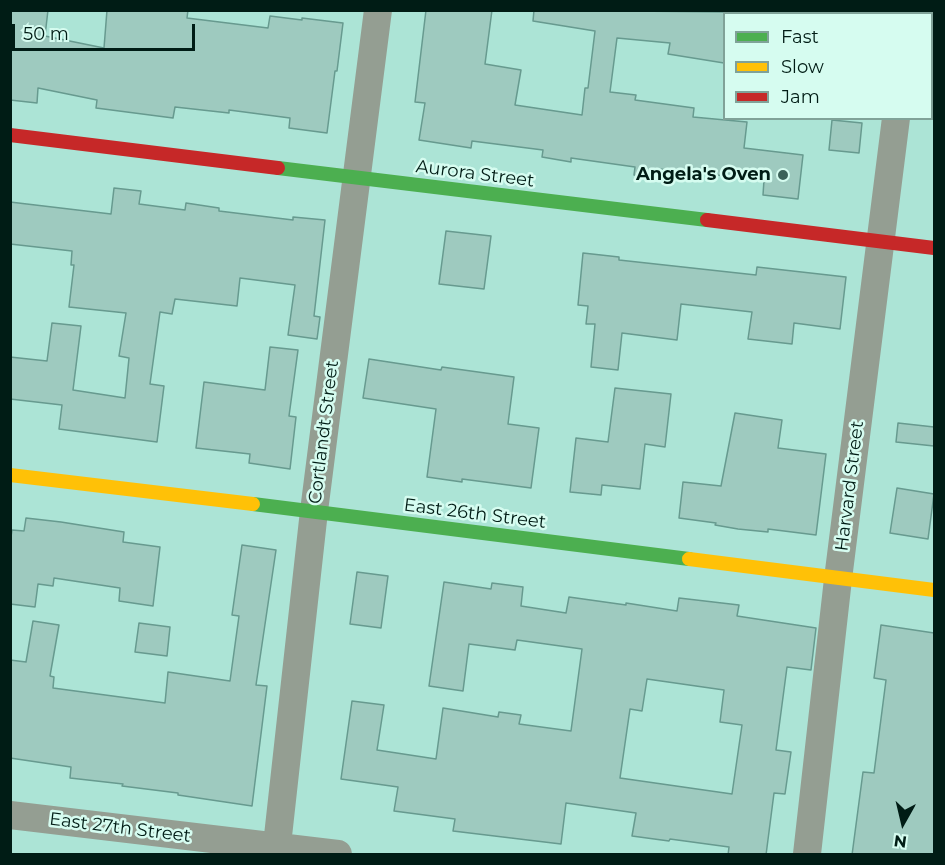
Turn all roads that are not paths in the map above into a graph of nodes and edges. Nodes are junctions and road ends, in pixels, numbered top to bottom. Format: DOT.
graph roads {
  1 [pos="378,10"];
  2 [pos="897,120"];
  3 [pos="10,135"];
  4 [pos="357,177"];
  5 [pos="882,242"];
  6 [pos="934,248"];
  7 [pos="10,475"];
  8 [pos="314,511"];
  9 [pos="838,579"];
  10 [pos="934,590"];
  11 [pos="10,815"];
  12 [pos="277,851"];
  13 [pos="338,855"];
  14 [pos="807,855"];
  1 -- 4 [label="street, Cortlandt Street"];
  2 -- 5 [label="street, Harvard Street"];
  3 -- 4 [label="street, Aurora Street"];
  4 -- 5 [label="street, Aurora Street"];
  4 -- 8 [label="street, Cortlandt Street"];
  5 -- 6 [label="street, Aurora Street"];
  5 -- 9 [label="street, Harvard Street"];
  7 -- 8 [label="street, East 26th Street"];
  8 -- 9 [label="street, East 26th Street"];
  8 -- 12 [label="street, Cortlandt Street"];
  9 -- 10 [label="street, East 26th Street"];
  9 -- 14 [label="street, Harvard Street"];
  11 -- 12 [label="street, East 27th Street"];
  12 -- 13 [label="street, East 27th Street"];
}
